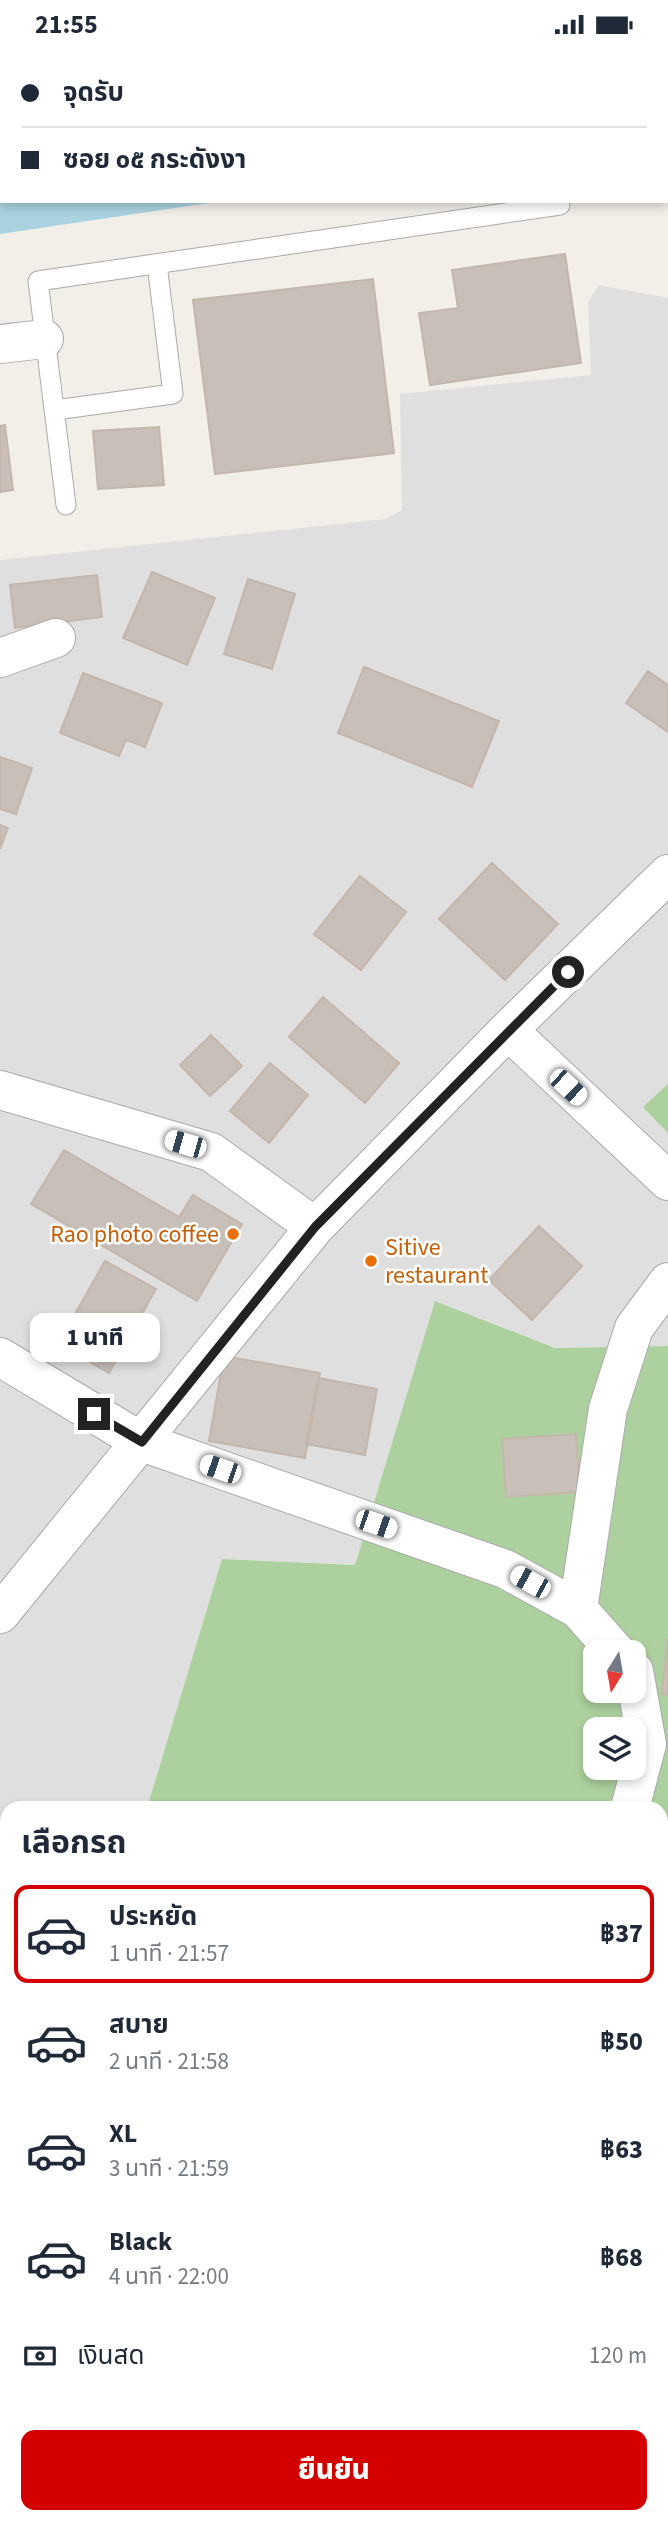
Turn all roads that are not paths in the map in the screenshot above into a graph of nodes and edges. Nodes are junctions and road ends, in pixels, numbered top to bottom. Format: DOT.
graph roads {
  1 [pos="560,205"];
  2 [pos="158,264"];
  3 [pos="44,339"];
  4 [pos="0,344"];
  5 [pos="55,410"];
  6 [pos="65,505"];
  7 [pos="56,638"];
  8 [pos="0,658"];
  9 [pos="668,874"];
  10 [pos="508,1030"];
  11 [pos="0,1090"];
  12 [pos="668,1181"];
  13 [pos="315,1227"];
  14 [pos="668,1282"];
  15 [pos="0,1357"];
  16 [pos="142,1442"];
  17 [pos="578,1609"];
  18 [pos="1,1611"];
  19 [pos="605,1640"];
  20 [pos="640,1703"];
  21 [pos="632,1801"];
  1 -- 2 [label="lane"];
  2 -- 3 [label="lane"];
  2 -- 5 [label="lane"];
  3 -- 4 [label="street"];
  3 -- 5 [label="lane"];
  5 -- 6 [label="lane"];
  7 -- 8 [label="street"];
  9 -- 10 [label="street"];
  10 -- 12 [label="street"];
  10 -- 13 [label="street"];
  11 -- 13 [label="street"];
  13 -- 16 [label="street"];
  14 -- 17 [label="street"];
  15 -- 16 [label="street"];
  16 -- 17 [label="street"];
  16 -- 18 [label="street"];
  17 -- 19 [label="street"];
  20 -- 21 [label="street"];
}
